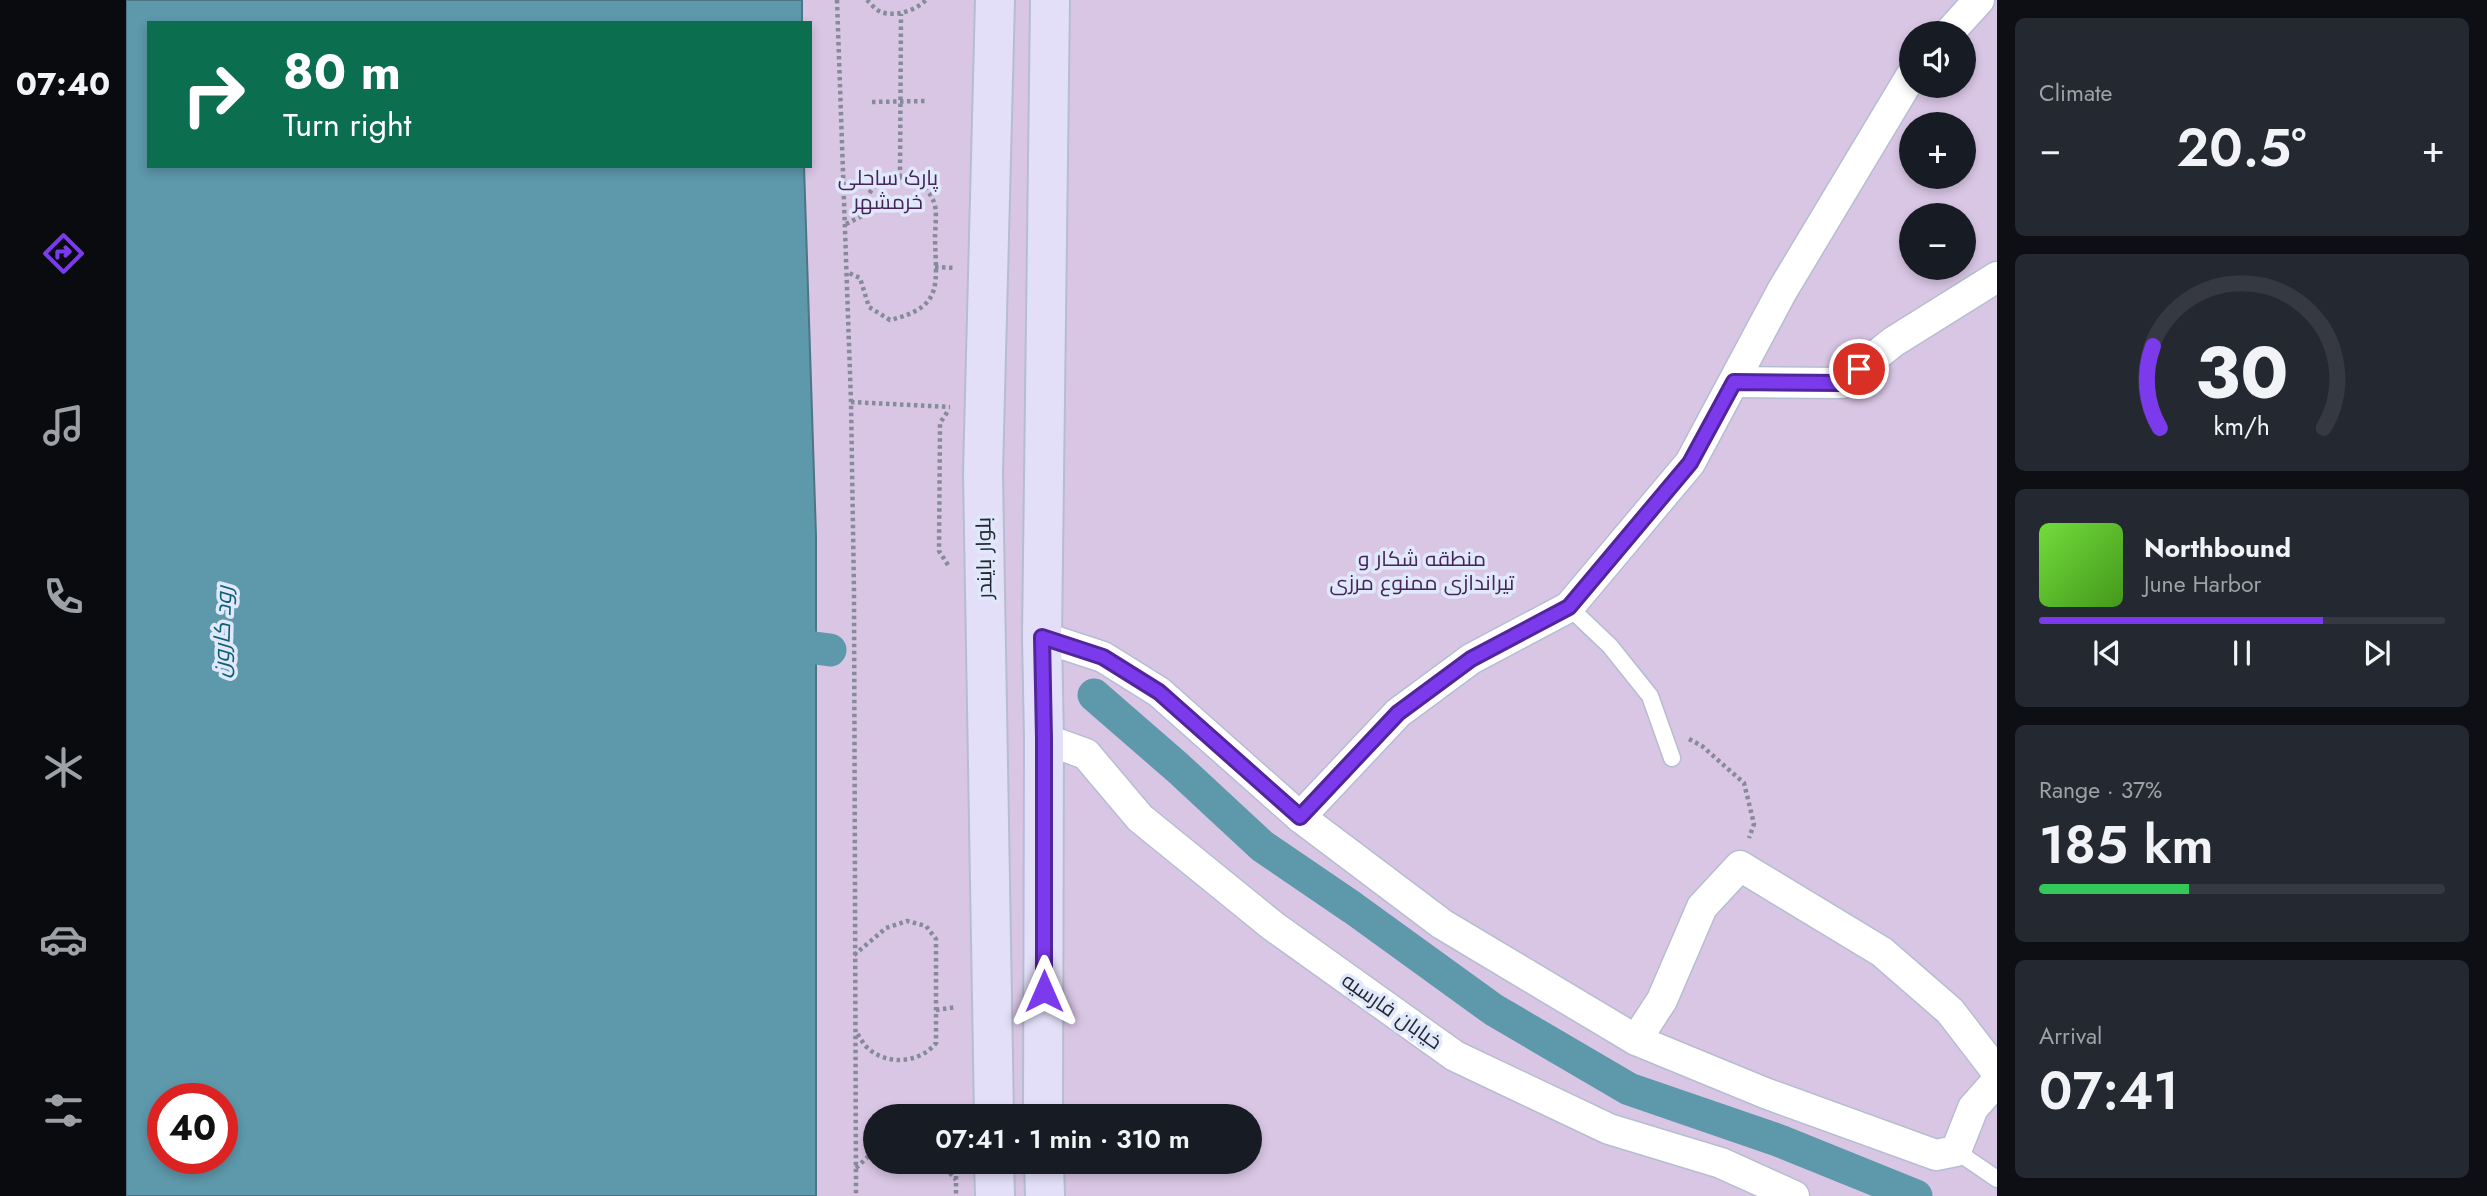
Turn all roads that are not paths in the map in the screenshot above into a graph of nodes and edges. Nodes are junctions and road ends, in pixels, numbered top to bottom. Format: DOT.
graph roads {
  1 [pos="995,0"];
  2 [pos="1050,0"];
  3 [pos="1979,0"];
  4 [pos="1960,21"];
  5 [pos="1899,96"];
  6 [pos="1997,277"];
  7 [pos="1734,382"];
  8 [pos="1569,607"];
  9 [pos="1042,637"];
  10 [pos="1044,739"];
  11 [pos="1672,758"];
  12 [pos="1300,817"];
  13 [pos="1636,1040"];
  14 [pos="1997,1072"];
  15 [pos="1997,1081"];
  16 [pos="994,1104"];
  17 [pos="1043,1104"];
  18 [pos="1956,1151"];
  19 [pos="994,1174"];
  20 [pos="1044,1174"];
  21 [pos="1997,1180"];
  22 [pos="995,1196"];
  23 [pos="1045,1196"];
  24 [pos="1794,1196"];
  1 -- 16 [label="street, بلوار بایندر"];
  2 -- 9 [label="street"];
  3 -- 4 [label="street"];
  5 -- 7 [label="street"];
  6 -- 7 [label="street"];
  7 -- 8 [label="street"];
  8 -- 11 [label="lane"];
  8 -- 12 [label="street"];
  9 -- 10 [label="street"];
  9 -- 12 [label="street"];
  10 -- 17 [label="street"];
  10 -- 24 [label="street, خیابان فارسیه"];
  12 -- 13 [label="street"];
  13 -- 14 [label="street"];
  13 -- 18 [label="street"];
  15 -- 18 [label="street"];
  18 -- 21 [label="lane"];
  19 -- 22 [label="street"];
  20 -- 23 [label="street"];
}
